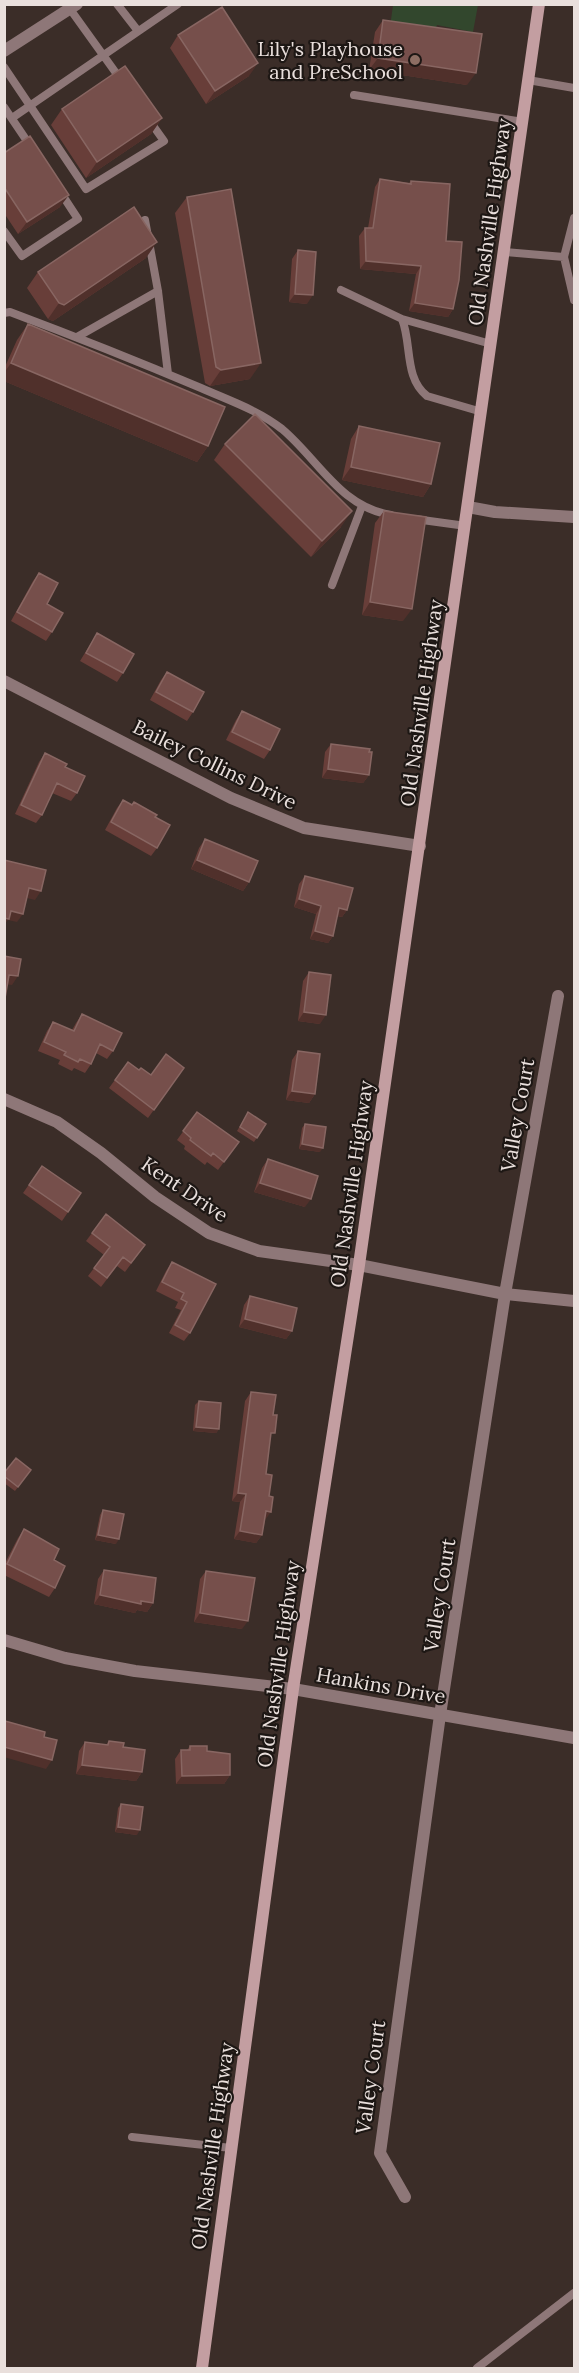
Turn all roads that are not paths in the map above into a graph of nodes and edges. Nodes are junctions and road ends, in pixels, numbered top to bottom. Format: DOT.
graph roads {
  1 [pos="117,4"];
  2 [pos="178,4"];
  3 [pos="539,4"];
  4 [pos="74,7"];
  5 [pos="138,32"];
  6 [pos="4,51"];
  7 [pos="103,55"];
  8 [pos="4,68"];
  9 [pos="528,80"];
  10 [pos="123,83"];
  11 [pos="574,88"];
  12 [pos="354,95"];
  13 [pos="30,106"];
  14 [pos="4,107"];
  15 [pos="143,112"];
  16 [pos="12,118"];
  17 [pos="523,122"];
  18 [pos="36,155"];
  19 [pos="54,182"];
  20 [pos="574,218"];
  21 [pos="145,220"];
  22 [pos="4,231"];
  23 [pos="504,252"];
  24 [pos="564,257"];
  25 [pos="341,290"];
  26 [pos="158,291"];
  27 [pos="574,300"];
  28 [pos="4,313"];
  29 [pos="402,319"];
  30 [pos="77,337"];
  31 [pos="491,344"];
  32 [pos="168,374"];
  33 [pos="482,412"];
  34 [pos="362,506"];
  35 [pos="468,507"];
  36 [pos="395,516"];
  37 [pos="406,517"];
  38 [pos="574,517"];
  39 [pos="465,526"];
  40 [pos="332,585"];
  41 [pos="6,686"];
  42 [pos="420,846"];
  43 [pos="558,996"];
  44 [pos="4,1099"];
  45 [pos="359,1265"];
  46 [pos="505,1294"];
  47 [pos="574,1301"];
  48 [pos="4,1640"];
  49 [pos="293,1689"];
  50 [pos="440,1715"];
  51 [pos="574,1738"];
  52 [pos="132,2137"];
  53 [pos="231,2148"];
  54 [pos="405,2197"];
  55 [pos="574,2293"];
  56 [pos="202,2368"];
  57 [pos="477,2368"];
  1 -- 5 [label="lane"];
  2 -- 5 [label="lane"];
  3 -- 9 [label="main road, Old Nashville Highway"];
  4 -- 6 [label="street"];
  4 -- 7 [label="lane"];
  5 -- 7 [label="lane"];
  7 -- 10 [label="lane"];
  7 -- 13 [label="lane"];
  8 -- 13 [label="lane"];
  9 -- 11 [label="lane"];
  9 -- 17 [label="main road, Old Nashville Highway"];
  12 -- 17 [label="lane"];
  13 -- 15 [label="lane"];
  13 -- 16 [label="lane"];
  14 -- 16 [label="lane"];
  16 -- 18 [label="lane"];
  17 -- 23 [label="main road, Old Nashville Highway"];
  19 -- 22 [label="lane"];
  20 -- 24 [label="lane"];
  21 -- 26 [label="lane"];
  23 -- 24 [label="lane"];
  23 -- 31 [label="main road, Old Nashville Highway"];
  24 -- 27 [label="lane"];
  25 -- 29 [label="lane"];
  26 -- 30 [label="lane"];
  26 -- 32 [label="lane"];
  28 -- 30 [label="lane"];
  29 -- 31 [label="lane"];
  29 -- 33 [label="lane"];
  30 -- 32 [label="lane"];
  31 -- 33 [label="main road, Old Nashville Highway"];
  32 -- 34 [label="lane"];
  33 -- 35 [label="main road, Old Nashville Highway"];
  34 -- 36 [label="lane"];
  34 -- 40 [label="lane"];
  35 -- 38 [label="street"];
  35 -- 39 [label="main road, Old Nashville Highway"];
  37 -- 39 [label="lane"];
  39 -- 42 [label="main road, Old Nashville Highway"];
  41 -- 42 [label="street, Bailey Collins Drive"];
  42 -- 45 [label="main road, Old Nashville Highway"];
  43 -- 46 [label="street, Valley Court"];
  44 -- 45 [label="street, Kent Drive"];
  45 -- 46 [label="street, Kent Drive"];
  45 -- 49 [label="main road, Old Nashville Highway"];
  46 -- 47 [label="street, Kent Drive"];
  46 -- 50 [label="street, Valley Court"];
  48 -- 49 [label="street, Hankins Drive"];
  49 -- 50 [label="street, Hankins Drive"];
  49 -- 53 [label="main road, Old Nashville Highway"];
  50 -- 51 [label="street, Hankins Drive"];
  50 -- 54 [label="street, Valley Court"];
  52 -- 53 [label="lane"];
  53 -- 56 [label="main road, Old Nashville Highway"];
  55 -- 57 [label="lane"];
}
